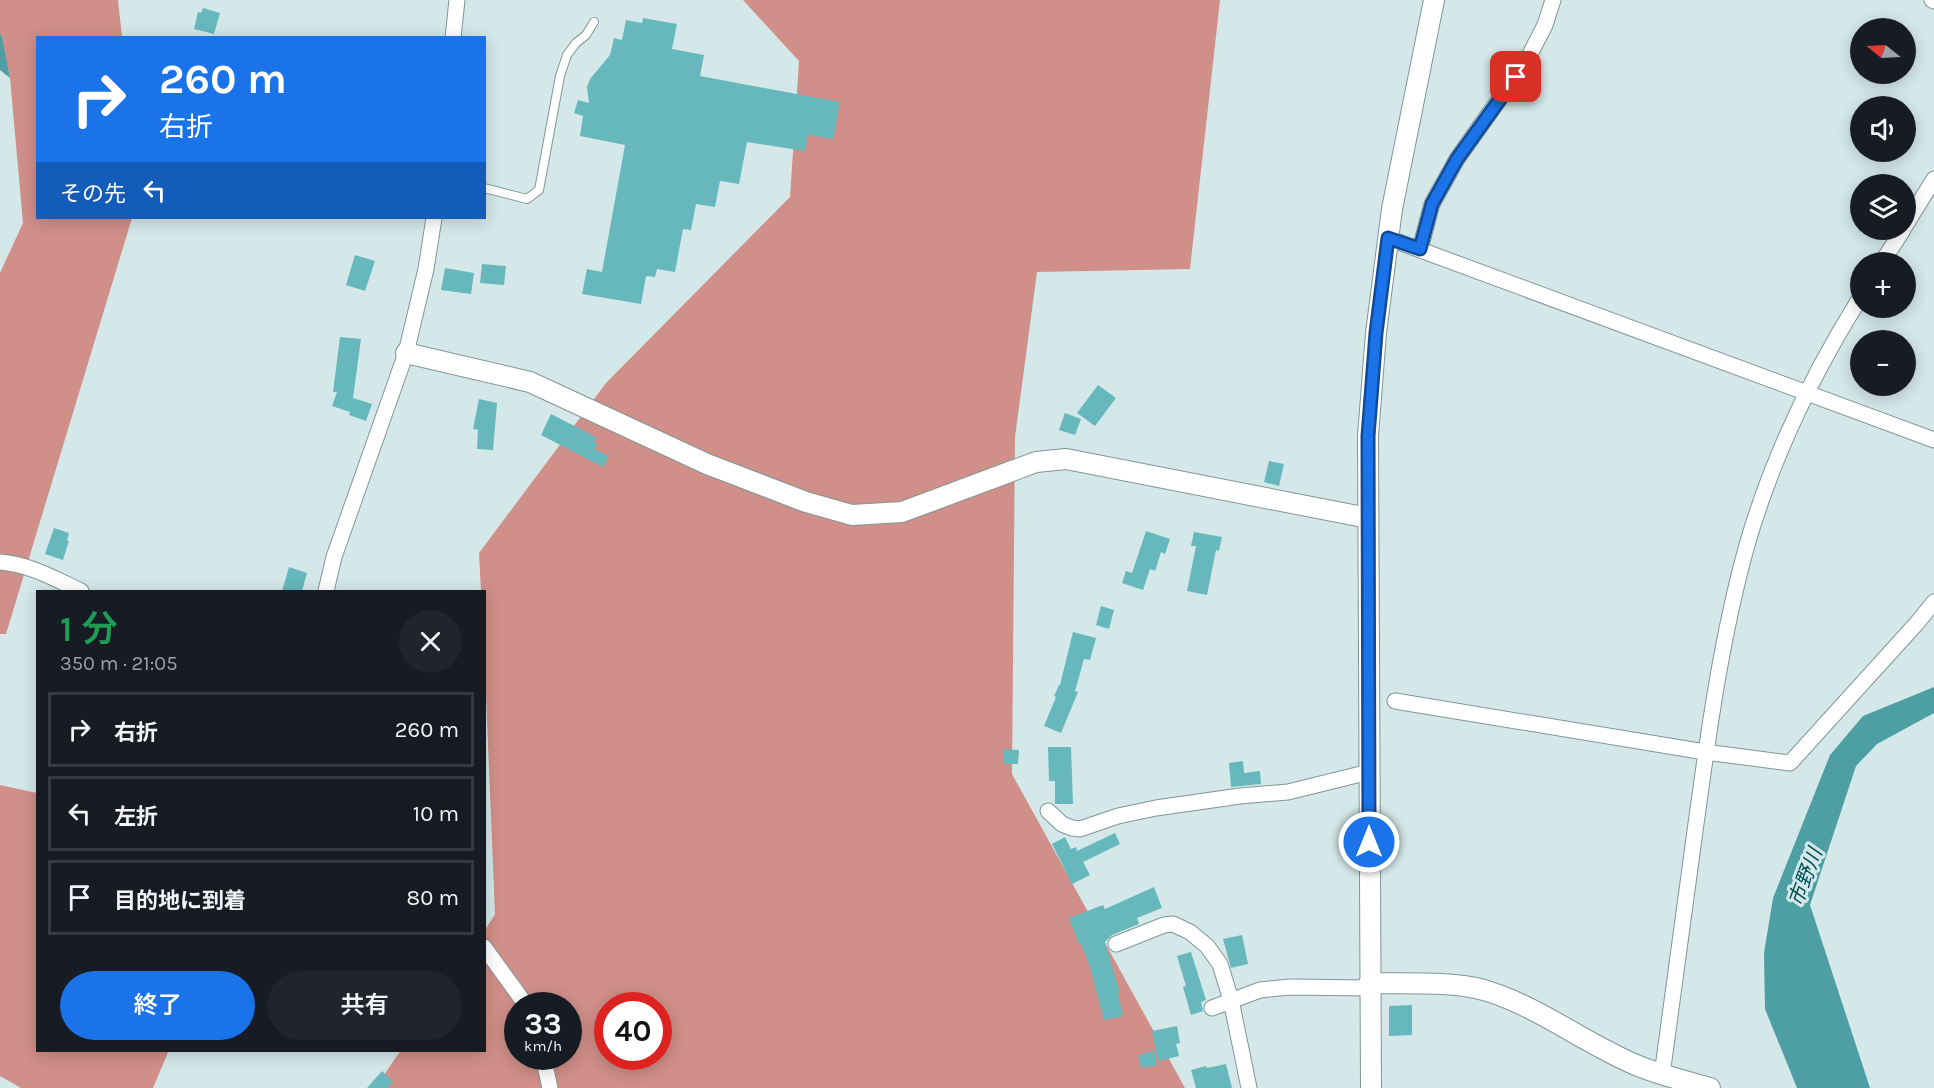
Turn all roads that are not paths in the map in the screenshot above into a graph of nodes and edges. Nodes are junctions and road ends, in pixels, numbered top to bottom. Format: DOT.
graph roads {
  1 [pos="457,0"];
  2 [pos="1434,0"];
  3 [pos="1553,0"];
  4 [pos="594,22"];
  5 [pos="453,36"];
  6 [pos="1934,179"];
  7 [pos="486,189"];
  8 [pos="1916,208"];
  9 [pos="434,219"];
  10 [pos="1388,238"];
  11 [pos="1420,249"];
  12 [pos="1850,316"];
  13 [pos="406,353"];
  14 [pos="1806,393"];
  15 [pos="1934,440"];
  16 [pos="1368,518"];
  17 [pos="0,562"];
  18 [pos="79,590"];
  19 [pos="326,590"];
  20 [pos="1934,602"];
  21 [pos="1395,701"];
  22 [pos="1705,752"];
  23 [pos="1369,772"];
  24 [pos="1048,811"];
  25 [pos="1116,944"];
  26 [pos="486,950"];
  27 [pos="1369,986"];
  28 [pos="517,992"];
  29 [pos="1231,1000"];
  30 [pos="1212,1008"];
  31 [pos="546,1070"];
  32 [pos="1662,1075"];
  33 [pos="550,1088"];
  34 [pos="1249,1088"];
  35 [pos="1371,1088"];
  36 [pos="1710,1088"];
  1 -- 5 [label="street"];
  2 -- 10 [label="street"];
  3 -- 11 [label="street"];
  4 -- 7 [label="lane"];
  6 -- 8 [label="street"];
  9 -- 13 [label="street"];
  10 -- 11 [label="street"];
  10 -- 16 [label="street"];
  11 -- 14 [label="street"];
  12 -- 14 [label="street"];
  13 -- 16 [label="street"];
  13 -- 19 [label="street"];
  14 -- 15 [label="street"];
  14 -- 22 [label="street"];
  16 -- 23 [label="street"];
  17 -- 18 [label="street"];
  20 -- 22 [label="street"];
  21 -- 22 [label="street"];
  22 -- 32 [label="street"];
  23 -- 24 [label="street"];
  23 -- 27 [label="street"];
  25 -- 29 [label="street"];
  26 -- 28 [label="street"];
  27 -- 29 [label="street"];
  27 -- 32 [label="street"];
  27 -- 35 [label="street"];
  29 -- 30 [label="street"];
  29 -- 34 [label="street"];
  31 -- 33 [label="street"];
  32 -- 36 [label="street"];
}
